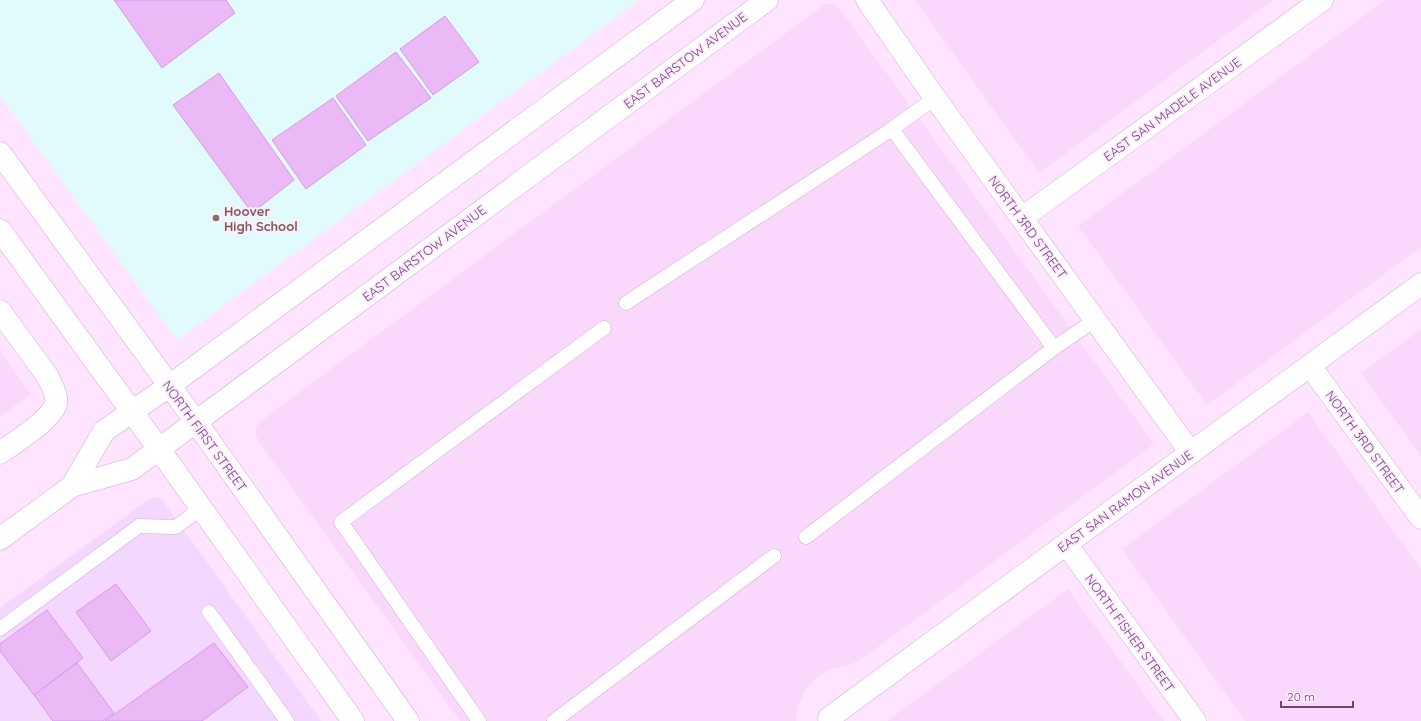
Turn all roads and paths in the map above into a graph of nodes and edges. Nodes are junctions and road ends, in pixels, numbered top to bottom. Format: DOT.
graph roads {
  1 [pos="692,0"];
  2 [pos="767,0"];
  3 [pos="867,0"];
  4 [pos="1322,0"];
  5 [pos="936,98"];
  6 [pos="892,129"];
  7 [pos="0,153"];
  8 [pos="1022,218"];
  9 [pos="0,230"];
  10 [pos="1421,284"];
  11 [pos="626,303"];
  12 [pos="0,311"];
  13 [pos="1095,320"];
  14 [pos="604,328"];
  15 [pos="1054,348"];
  16 [pos="1310,366"];
  17 [pos="169,386"];
  18 [pos="132,412"];
  19 [pos="196,422"];
  20 [pos="159,449"];
  21 [pos="0,453"];
  22 [pos="1191,453"];
  23 [pos="72,486"];
  24 [pos="201,508"];
  25 [pos="1421,518"];
  26 [pos="806,537"];
  27 [pos="0,539"];
  28 [pos="1066,544"];
  29 [pos="774,556"];
  30 [pos="209,612"];
  31 [pos="0,629"];
  32 [pos="830,719"];
  33 [pos="287,721"];
  34 [pos="353,721"];
  35 [pos="408,721"];
  36 [pos="479,721"];
  37 [pos="554,721"];
  38 [pos="1195,721"];
  1 -- 17 [label="main road, EAST BARSTOW AVENUE"];
  2 -- 19 [label="main road, EAST BARSTOW AVENUE"];
  3 -- 5 [label="main road, NORTH 3RD STREET"];
  4 -- 8 [label="main road, EAST SAN MADELE AVENUE"];
  5 -- 6 [label="lane"];
  5 -- 8 [label="main road, NORTH 3RD STREET"];
  6 -- 11 [label="lane"];
  6 -- 15 [label="lane"];
  7 -- 17 [label="main road, NORTH FIRST STREET"];
  8 -- 13 [label="main road, NORTH 3RD STREET"];
  9 -- 18 [label="main road"];
  10 -- 16 [label="main road, EAST SAN RAMON AVENUE"];
  12 -- 21 [label="main road"];
  13 -- 15 [label="lane"];
  13 -- 22 [label="main road, NORTH 3RD STREET"];
  14 -- 36 [label="lane"];
  15 -- 26 [label="lane"];
  16 -- 22 [label="main road, EAST SAN RAMON AVENUE"];
  16 -- 25 [label="main road, NORTH 3RD STREET"];
  17 -- 18 [label="main road, EAST BARSTOW AVENUE"];
  17 -- 19 [label="main road, NORTH FIRST STREET"];
  18 -- 20 [label="main road"];
  18 -- 23 [label="main road, EAST BARSTOW AVENUE"];
  19 -- 20 [label="main road, EAST BARSTOW AVENUE"];
  19 -- 35 [label="main road, NORTH FIRST STREET"];
  20 -- 23 [label="main road, EAST BARSTOW AVENUE"];
  20 -- 24 [label="main road"];
  22 -- 28 [label="main road, EAST SAN RAMON AVENUE"];
  23 -- 27 [label="main road, EAST BARSTOW AVENUE"];
  24 -- 31 [label="lane"];
  24 -- 34 [label="main road"];
  28 -- 32 [label="main road, EAST SAN RAMON AVENUE"];
  28 -- 38 [label="main road, NORTH FISHER STREET"];
  29 -- 37 [label="lane"];
  30 -- 33 [label="lane"];
}
